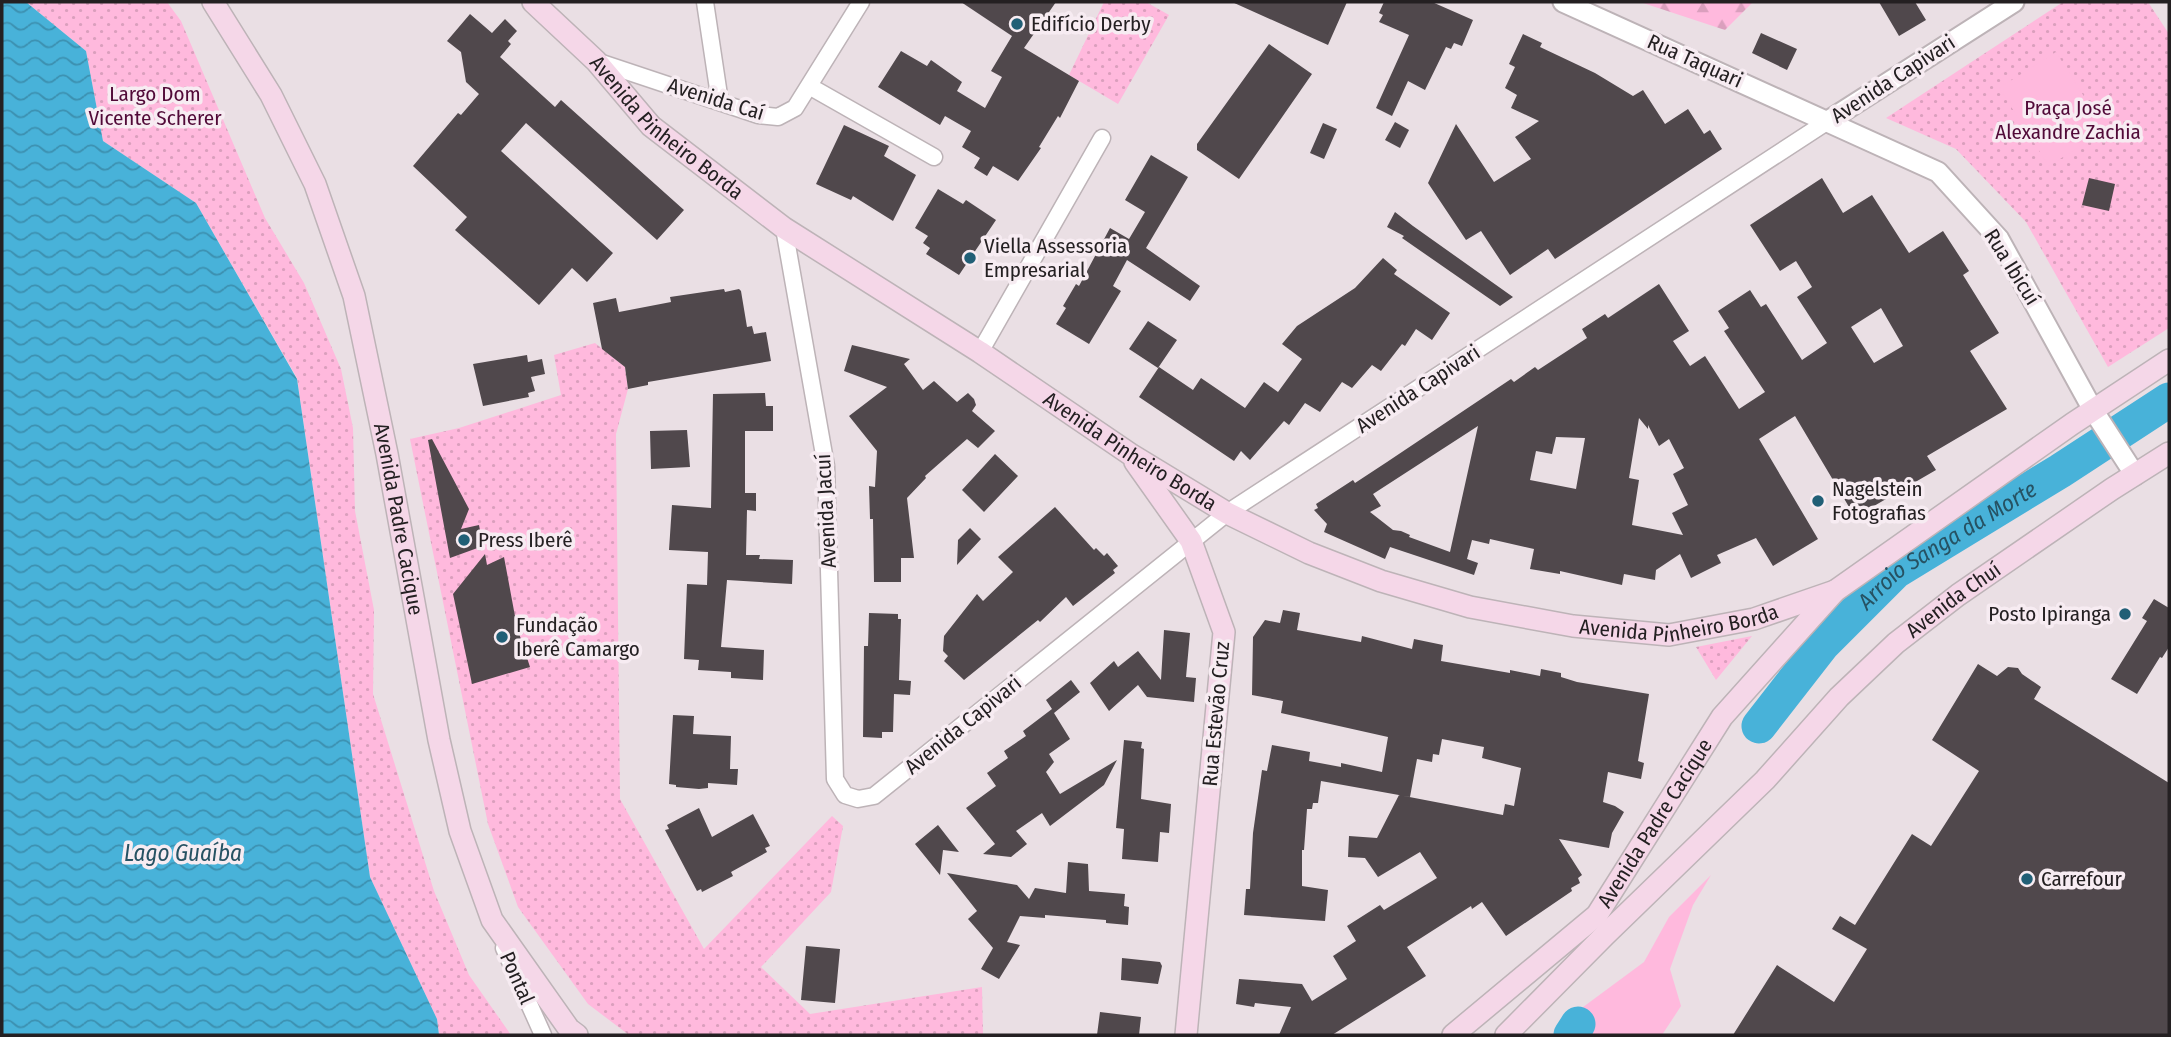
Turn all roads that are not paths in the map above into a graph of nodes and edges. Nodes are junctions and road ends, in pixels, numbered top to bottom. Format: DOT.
graph roads {
  1 [pos="213,2"];
  2 [pos="533,2"];
  3 [pos="705,2"];
  4 [pos="861,2"];
  5 [pos="1563,2"];
  6 [pos="2014,2"];
  7 [pos="596,61"];
  8 [pos="809,86"];
  9 [pos="720,102"];
  10 [pos="1828,121"];
  11 [pos="1102,138"];
  12 [pos="934,157"];
  13 [pos="784,229"];
  14 [pos="980,352"];
  15 [pos="2169,360"];
  16 [pos="2098,418"];
  17 [pos="2169,453"];
  18 [pos="1130,454"];
  19 [pos="2135,475"];
  20 [pos="1227,513"];
  21 [pos="1191,541"];
  22 [pos="1835,591"];
  23 [pos="1765,780"];
  24 [pos="845,795"];
  25 [pos="492,920"];
  26 [pos="1190,999"];
  27 [pos="542,1035"];
  28 [pos="576,1035"];
  29 [pos="1186,1035"];
  30 [pos="1203,1035"];
  31 [pos="1453,1035"];
  32 [pos="1506,1035"];
  1 -- 25 [label="main road, Avenida Padre Cacique"];
  2 -- 7 [label="main road, Avenida Pinheiro Borda"];
  3 -- 9 [label="street"];
  4 -- 8 [label="street, Avenida Caí"];
  5 -- 10 [label="street, Rua Taquari"];
  6 -- 10 [label="street, Avenida Capivari"];
  7 -- 9 [label="street, Avenida Caí"];
  7 -- 13 [label="main road, Avenida Pinheiro Borda"];
  8 -- 9 [label="street, Avenida Caí"];
  8 -- 12 [label="street"];
  10 -- 16 [label="street, Rua Ibicuí"];
  10 -- 20 [label="street, Avenida Capivari"];
  11 -- 14 [label="street"];
  13 -- 14 [label="main road, Avenida Pinheiro Borda"];
  13 -- 24 [label="street, Avenida Jacuí"];
  14 -- 18 [label="main road, Avenida Pinheiro Borda"];
  15 -- 16 [label="main road"];
  16 -- 19 [label="street, Rua Ibicuí"];
  16 -- 22 [label="main road"];
  17 -- 19 [label="main road, Avenida Chuí"];
  18 -- 20 [label="main road, Avenida Pinheiro Borda"];
  18 -- 21 [label="main road, Rua Estevão Cruz"];
  19 -- 23 [label="main road, Avenida Chuí"];
  20 -- 21 [label="street, Avenida Capivari"];
  20 -- 22 [label="main road, Avenida Pinheiro Borda"];
  21 -- 24 [label="street, Avenida Capivari"];
  21 -- 26 [label="main road, Rua Estevão Cruz"];
  22 -- 31 [label="main road, Avenida Padre Cacique"];
  23 -- 32 [label="main road, Avenida Padre Cacique"];
  25 -- 27 [label="street, Pontal"];
  25 -- 28 [label="main road, Avenida Padre Cacique"];
  26 -- 29 [label="main road, Rua Estevão Cruz"];
  26 -- 30 [label="main road"];
}
